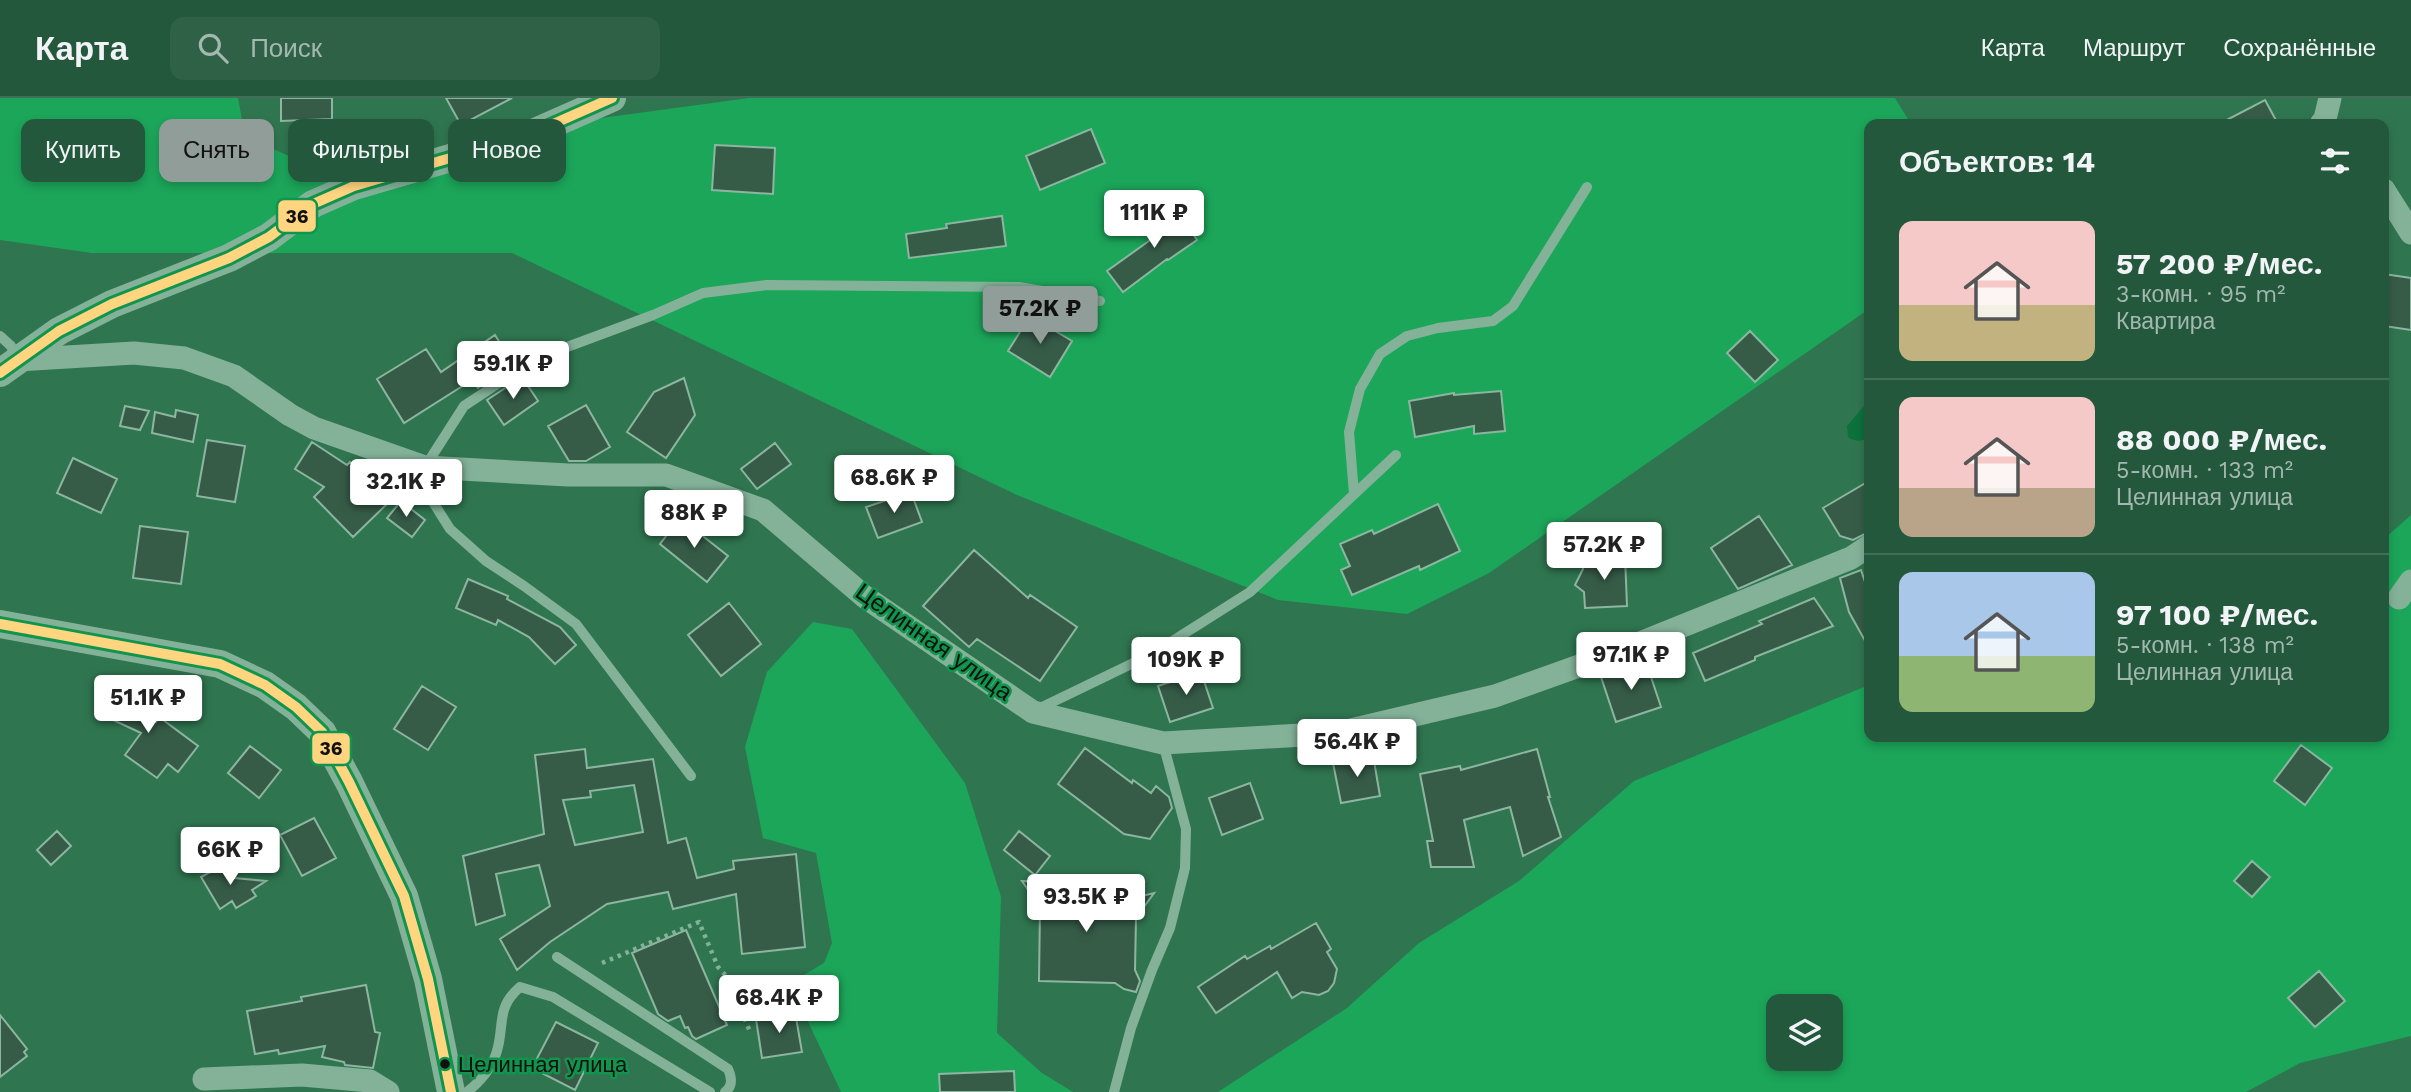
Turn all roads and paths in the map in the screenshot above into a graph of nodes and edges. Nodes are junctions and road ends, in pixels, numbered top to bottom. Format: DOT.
graph roads {
  1 [pos="612,98"];
  2 [pos="1587,187"];
  3 [pos="2389,198"];
  4 [pos="2411,233"];
  5 [pos="1100,301"];
  6 [pos="0,336"];
  7 [pos="8,366"];
  8 [pos="1396,455"];
  9 [pos="425,467"];
  10 [pos="1354,494"];
  11 [pos="1864,550"];
  12 [pos="0,624"];
  13 [pos="1033,712"];
  14 [pos="1163,743"];
  15 [pos="691,776"];
  16 [pos="557,957"];
  17 [pos="581,973"];
  18 [pos="751,1034"];
  19 [pos="204,1079"];
  20 [pos="388,1092"];
  21 [pos="451,1092"];
  22 [pos="467,1092"];
  23 [pos="710,1092"];
  24 [pos="725,1092"];
  25 [pos="1114,1092"];
  1 -- 7 [label="street"];
  2 -- 10 [label="lane"];
  3 -- 4 [label="street"];
  5 -- 9 [label="lane"];
  6 -- 7 [label="lane"];
  7 -- 9 [label="street, Целинная улица"];
  8 -- 10 [label="lane"];
  9 -- 13 [label="street, Целинная улица"];
  9 -- 15 [label="lane"];
  10 -- 13 [label="lane"];
  11 -- 14 [label="street, Целинная улица"];
  12 -- 21 [label="street"];
  13 -- 14 [label="street, Целинная улица"];
  14 -- 25 [label="lane"];
  16 -- 17 [label="lane"];
  17 -- 18 [label="path"];
  17 -- 24 [label="lane"];
  19 -- 20 [label="street"];
  22 -- 23 [label="lane"];
}
